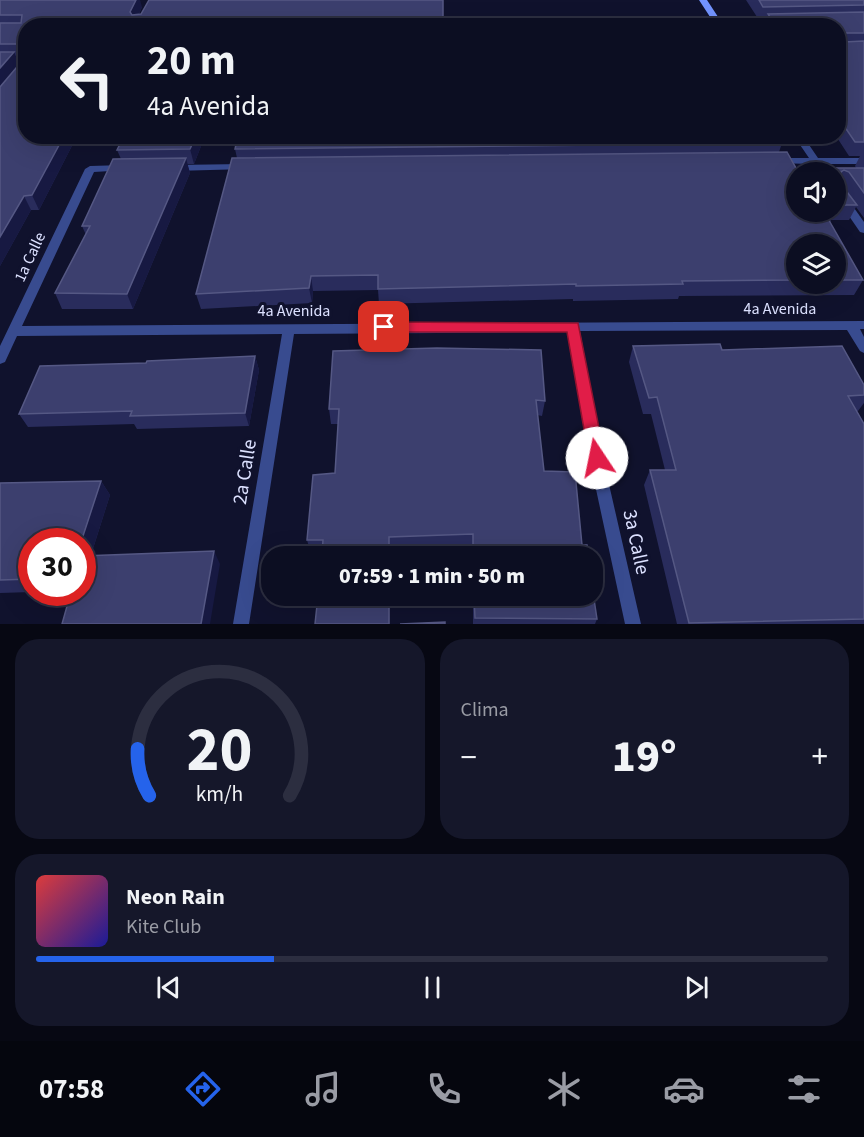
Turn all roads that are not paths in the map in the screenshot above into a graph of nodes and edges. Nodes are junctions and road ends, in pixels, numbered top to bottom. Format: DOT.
graph roads {
  1 [pos="703,0"];
  2 [pos="715,18"];
  3 [pos="0,61"];
  4 [pos="18,61"];
  5 [pos="803,144"];
  6 [pos="815,161"];
  7 [pos="864,161"];
  8 [pos="768,162"];
  9 [pos="256,167"];
  10 [pos="137,168"];
  11 [pos="161,168"];
  12 [pos="846,204"];
  13 [pos="864,230"];
  14 [pos="857,325"];
  15 [pos="573,327"];
  16 [pos="289,328"];
  17 [pos="13,331"];
  18 [pos="864,348"];
  19 [pos="0,359"];
  20 [pos="241,624"];
  21 [pos="633,624"];
  1 -- 2 [label="street"];
  3 -- 4 [label="street"];
  5 -- 6 [label="street"];
  6 -- 7 [label="street"];
  6 -- 8 [label="street"];
  9 -- 11 [label="street"];
  10 -- 17 [label="street, 1a Calle"];
  12 -- 13 [label="street"];
  14 -- 15 [label="street, 4a Avenida"];
  14 -- 18 [label="street"];
  15 -- 16 [label="street, 4a Avenida"];
  15 -- 21 [label="street, 3a Calle"];
  16 -- 17 [label="street, 4a Avenida"];
  16 -- 20 [label="street, 2a Calle"];
  17 -- 19 [label="street, 1a Calle"];
}
